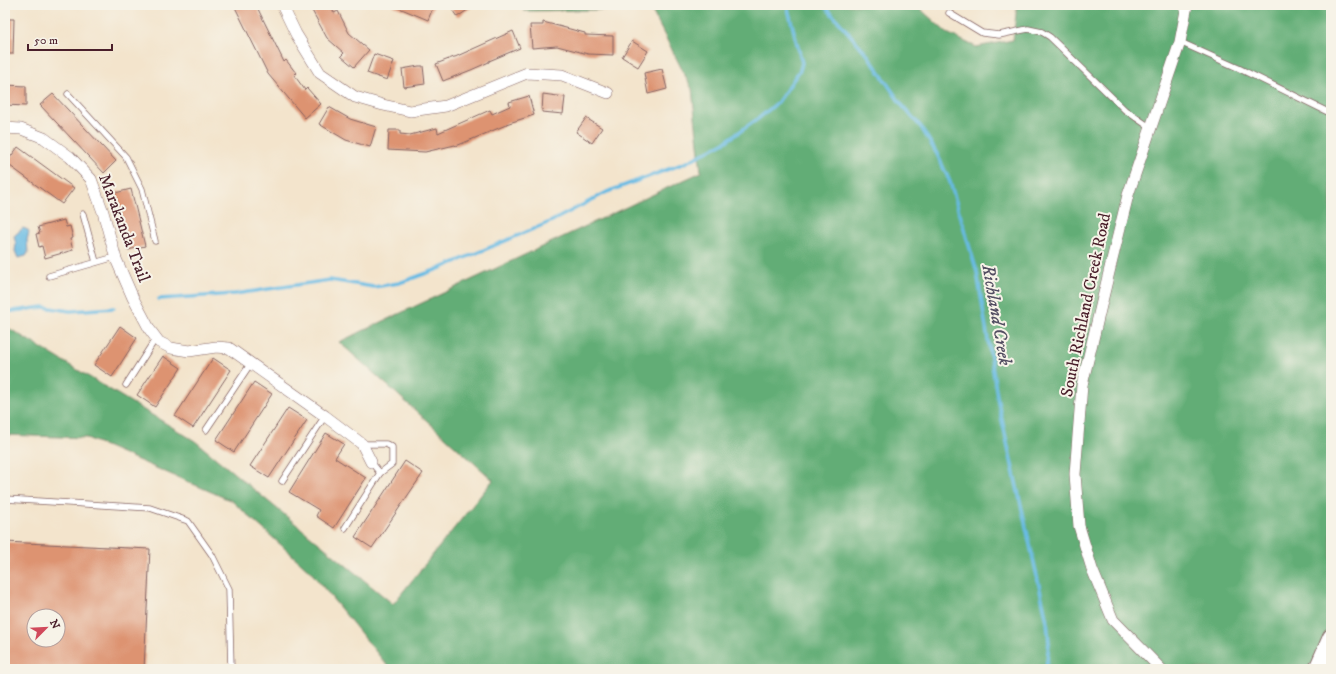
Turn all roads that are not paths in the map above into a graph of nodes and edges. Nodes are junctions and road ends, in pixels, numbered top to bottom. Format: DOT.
graph roads {
  1 [pos="282,5"];
  2 [pos="1187,5"];
  3 [pos="950,12"];
  4 [pos="1180,42"];
  5 [pos="608,93"];
  6 [pos="68,94"];
  7 [pos="1331,115"];
  8 [pos="5,128"];
  9 [pos="1151,128"];
  10 [pos="83,214"];
  11 [pos="155,241"];
  12 [pos="115,257"];
  13 [pos="96,262"];
  14 [pos="49,276"];
  15 [pos="156,338"];
  16 [pos="251,363"];
  17 [pos="126,385"];
  18 [pos="325,416"];
  19 [pos="206,430"];
  20 [pos="362,444"];
  21 [pos="371,462"];
  22 [pos="380,473"];
  23 [pos="282,481"];
  24 [pos="5,499"];
  25 [pos="345,528"];
  26 [pos="1331,637"];
  27 [pos="232,669"];
  28 [pos="1161,669"];
  29 [pos="1317,669"];
  1 -- 5 [label="street"];
  2 -- 4 [label="street, South Richland Creek Road"];
  3 -- 9 [label="lane"];
  4 -- 7 [label="lane"];
  4 -- 9 [label="street, South Richland Creek Road"];
  6 -- 11 [label="lane"];
  8 -- 12 [label="street, Marakanda Trail"];
  9 -- 28 [label="street, South Richland Creek Road"];
  10 -- 13 [label="lane"];
  12 -- 13 [label="lane"];
  12 -- 15 [label="street, Marakanda Trail"];
  13 -- 14 [label="lane"];
  15 -- 16 [label="street, Marakanda Trail"];
  15 -- 17 [label="lane"];
  16 -- 18 [label="street, Marakanda Trail"];
  16 -- 19 [label="lane"];
  18 -- 20 [label="street, Marakanda Trail"];
  18 -- 23 [label="lane"];
  20 -- 21 [label="street, Marakanda Trail"];
  20 -- 22 [label="lane"];
  21 -- 22 [label="lane"];
  22 -- 25 [label="lane"];
  24 -- 27 [label="lane"];
  26 -- 29 [label="street"];
}
